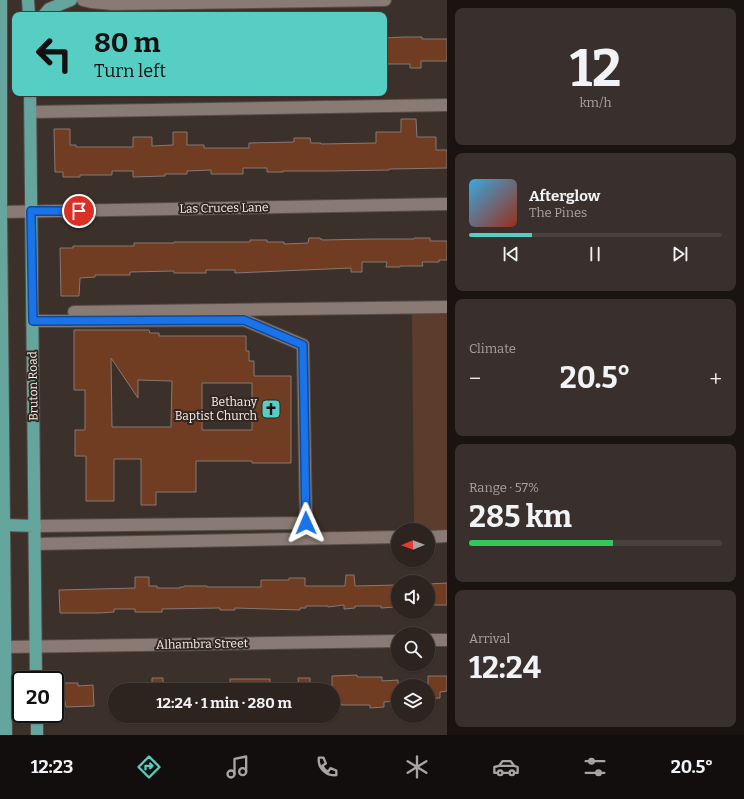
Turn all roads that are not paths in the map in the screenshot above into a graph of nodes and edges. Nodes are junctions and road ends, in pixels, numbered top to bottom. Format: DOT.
graph roads {
  1 [pos="1,0"];
  2 [pos="28,0"];
  3 [pos="71,0"];
  4 [pos="82,0"];
  5 [pos="384,0"];
  6 [pos="29,12"];
  7 [pos="46,12"];
  8 [pos="1,42"];
  9 [pos="30,96"];
  10 [pos="447,105"];
  11 [pos="31,112"];
  12 [pos="447,204"];
  13 [pos="31,211"];
  14 [pos="1,212"];
  15 [pos="447,307"];
  16 [pos="33,317"];
  17 [pos="1,332"];
  18 [pos="2,485"];
  19 [pos="4,525"];
  20 [pos="35,526"];
  21 [pos="435,536"];
  22 [pos="447,536"];
  23 [pos="391,537"];
  24 [pos="35,544"];
  25 [pos="435,640"];
  26 [pos="447,640"];
  27 [pos="391,641"];
  28 [pos="6,647"];
  29 [pos="36,647"];
  30 [pos="36,671"];
  31 [pos="3,707"];
  32 [pos="37,723"];
  33 [pos="6,735"];
  34 [pos="37,735"];
  1 -- 8 [label="main road"];
  2 -- 6 [label="main road"];
  3 -- 7 [label="main road"];
  4 -- 5 [label="street"];
  8 -- 14 [label="main road"];
  9 -- 11 [label="main road, Bruton Road"];
  10 -- 11 [label="street"];
  11 -- 13 [label="main road, Bruton Road"];
  12 -- 13 [label="street, Las Cruces Lane"];
  13 -- 14 [label="street, Las Cruces Lane"];
  13 -- 16 [label="main road, Bruton Road"];
  14 -- 17 [label="main road"];
  15 -- 16 [label="street"];
  16 -- 20 [label="main road, Bruton Road"];
  16 -- 20 [label="street"];
  17 -- 18 [label="main road"];
  18 -- 19 [label="main road"];
  19 -- 20 [label="main road"];
  19 -- 28 [label="main road"];
  20 -- 24 [label="main road, Bruton Road"];
  21 -- 22 [label="street"];
  23 -- 24 [label="street"];
  24 -- 29 [label="main road, Bruton Road"];
  25 -- 26 [label="street"];
  27 -- 29 [label="street, Alhambra Street"];
  28 -- 29 [label="street, Alhambra Street"];
  28 -- 31 [label="main road"];
  29 -- 30 [label="main road, Bruton Road"];
  31 -- 33 [label="main road"];
  32 -- 34 [label="main road"];
}
